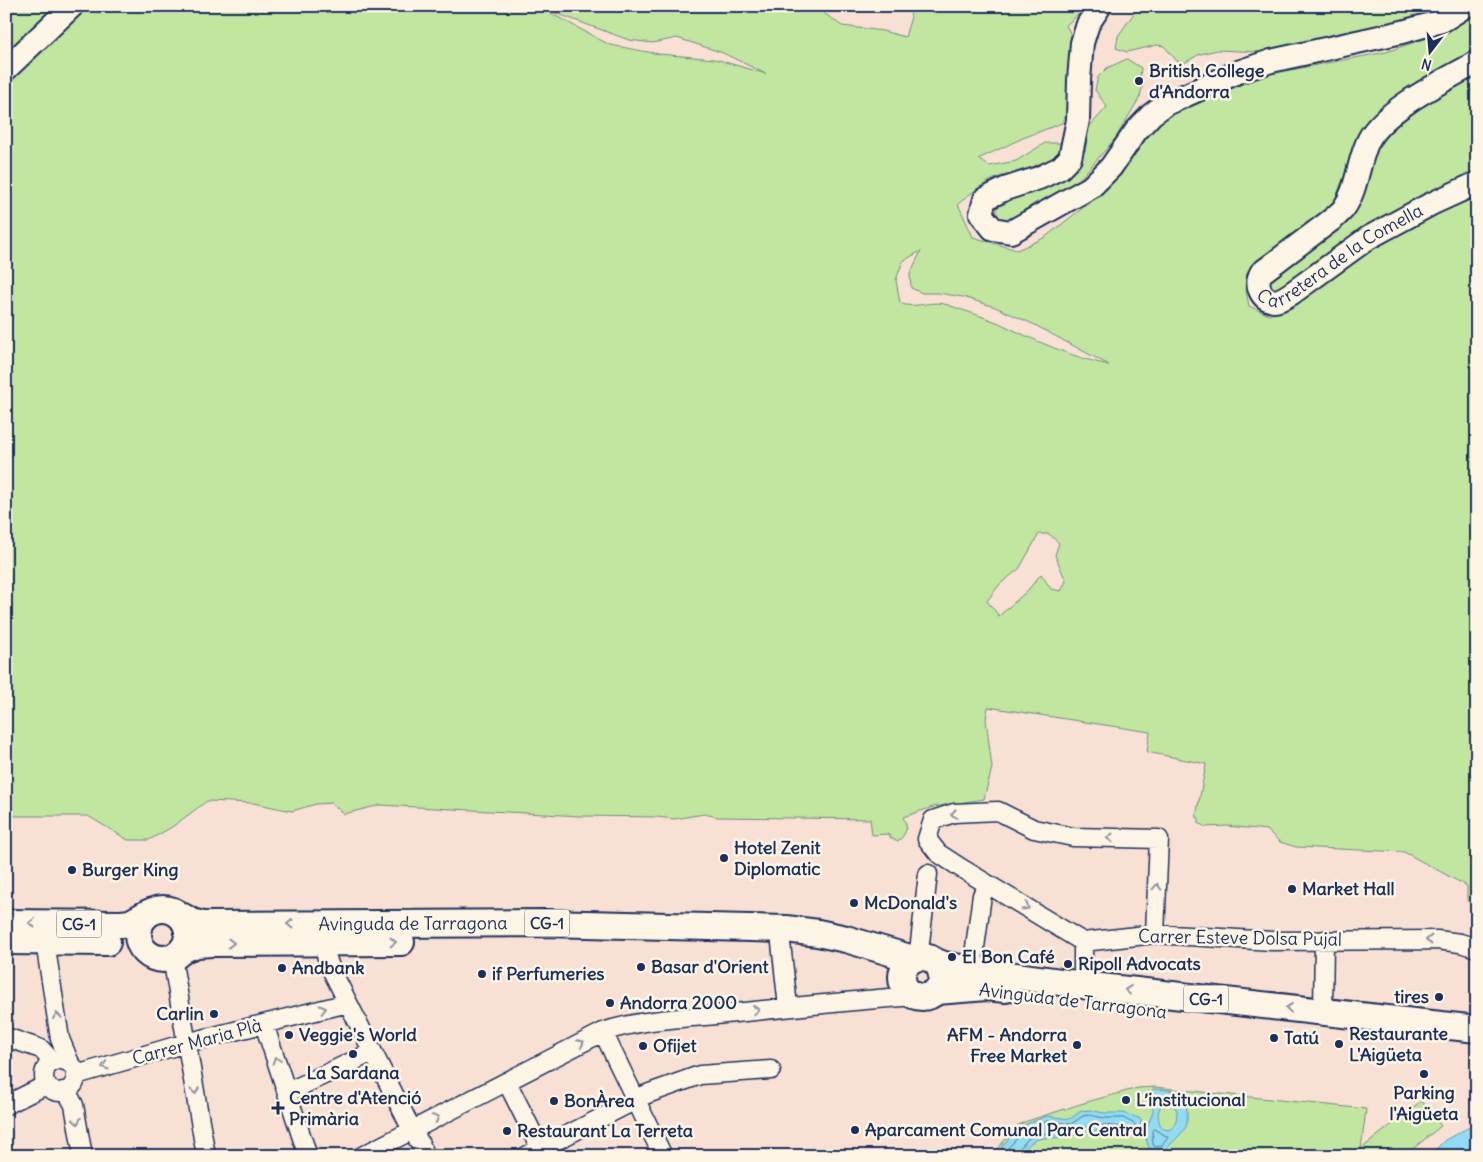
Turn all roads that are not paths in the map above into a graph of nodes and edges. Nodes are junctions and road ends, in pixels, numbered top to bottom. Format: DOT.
graph roads {
  1 [pos="72,6"];
  2 [pos="1100,6"];
  3 [pos="1466,6"];
  4 [pos="1477,62"];
  5 [pos="6,69"];
  6 [pos="1477,182"];
  7 [pos="928,874"];
  8 [pos="982,895"];
  9 [pos="148,913"];
  10 [pos="181,916"];
  11 [pos="6,923"];
  12 [pos="1155,934"];
  13 [pos="1324,940"];
  14 [pos="6,942"];
  15 [pos="55,942"];
  16 [pos="780,942"];
  17 [pos="1083,942"];
  18 [pos="322,943"];
  19 [pos="1477,948"];
  20 [pos="144,950"];
  21 [pos="177,953"];
  22 [pos="972,970"];
  23 [pos="920,973"];
  24 [pos="1083,985"];
  25 [pos="348,1003"];
  26 [pos="788,1007"];
  27 [pos="1323,1011"];
  28 [pos="264,1024"];
  29 [pos="1477,1029"];
  30 [pos="603,1032"];
  31 [pos="6,1037"];
  32 [pos="186,1043"];
  33 [pos="1477,1045"];
  34 [pos="366,1055"];
  35 [pos="66,1067"];
  36 [pos="771,1070"];
  37 [pos="507,1082"];
  38 [pos="56,1090"];
  39 [pos="292,1090"];
  40 [pos="633,1102"];
  41 [pos="6,1105"];
  42 [pos="415,1134"];
  43 [pos="537,1153"];
  44 [pos="83,1156"];
  45 [pos="206,1156"];
  46 [pos="308,1156"];
  47 [pos="362,1156"];
  48 [pos="426,1156"];
  49 [pos="663,1156"];
  1 -- 5 [label="main road"];
  2 -- 3 [label="main road"];
  4 -- 6 [label="main road, Carretera de la Comella"];
  7 -- 23 [label="street"];
  8 -- 22 [label="street"];
  9 -- 10 [label="highway, CG-1"];
  9 -- 11 [label="highway, CG-1, one-way"];
  9 -- 20 [label="highway"];
  10 -- 21 [label="highway"];
  23 -- 10 [label="highway, Avinguda de Tarragona / CG-1, one-way"];
  12 -- 13 [label="street, Carrer Esteve Dolsa Pujal"];
  12 -- 17 [label="street, Carrer Esteve Dolsa Pujal"];
  12 -- 17 [label="street, one-way"];
  19 -- 13 [label="street, Carrer Esteve Dolsa Pujal, one-way"];
  13 -- 27 [label="street"];
  14 -- 15 [label="highway, CG-1"];
  15 -- 20 [label="highway, CG-1"];
  35 -- 15 [label="street, one-way"];
  18 -- 16 [label="highway, Avinguda de Tarragona / CG-1, one-way"];
  16 -- 23 [label="highway, Avinguda de Tarragona / CG-1"];
  16 -- 26 [label="street"];
  17 -- 24 [label="street"];
  21 -- 18 [label="highway, Avinguda de Tarragona / CG-1, one-way"];
  18 -- 25 [label="street"];
  20 -- 21 [label="highway, CG-1"];
  21 -- 32 [label="street"];
  22 -- 23 [label="highway, Avinguda de Tarragona / CG-1"];
  22 -- 24 [label="highway, Avinguda de Tarragona / CG-1"];
  23 -- 26 [label="street"];
  23 -- 33 [label="highway, Avinguda de Tarragona / CG-1"];
  27 -- 24 [label="highway, Avinguda de Tarragona / CG-1, one-way"];
  28 -- 25 [label="street, Carrer Maria Plà, one-way"];
  25 -- 42 [label="street"];
  30 -- 26 [label="street, one-way"];
  27 -- 29 [label="highway, Avinguda de Tarragona / CG-1"];
  28 -- 32 [label="street, Carrer Maria Plà"];
  46 -- 28 [label="street, one-way"];
  37 -- 30 [label="street, one-way"];
  30 -- 40 [label="street"];
  31 -- 35 [label="street"];
  32 -- 35 [label="street, Carrer Maria Plà, one-way"];
  32 -- 45 [label="street, one-way"];
  34 -- 39 [label="street"];
  35 -- 38 [label="street"];
  35 -- 38 [label="street"];
  36 -- 40 [label="street"];
  42 -- 37 [label="street, one-way"];
  37 -- 43 [label="street"];
  38 -- 41 [label="street"];
  38 -- 44 [label="street, one-way"];
  40 -- 43 [label="street"];
  40 -- 49 [label="street"];
  42 -- 47 [label="street"];
  42 -- 48 [label="street"];
}
